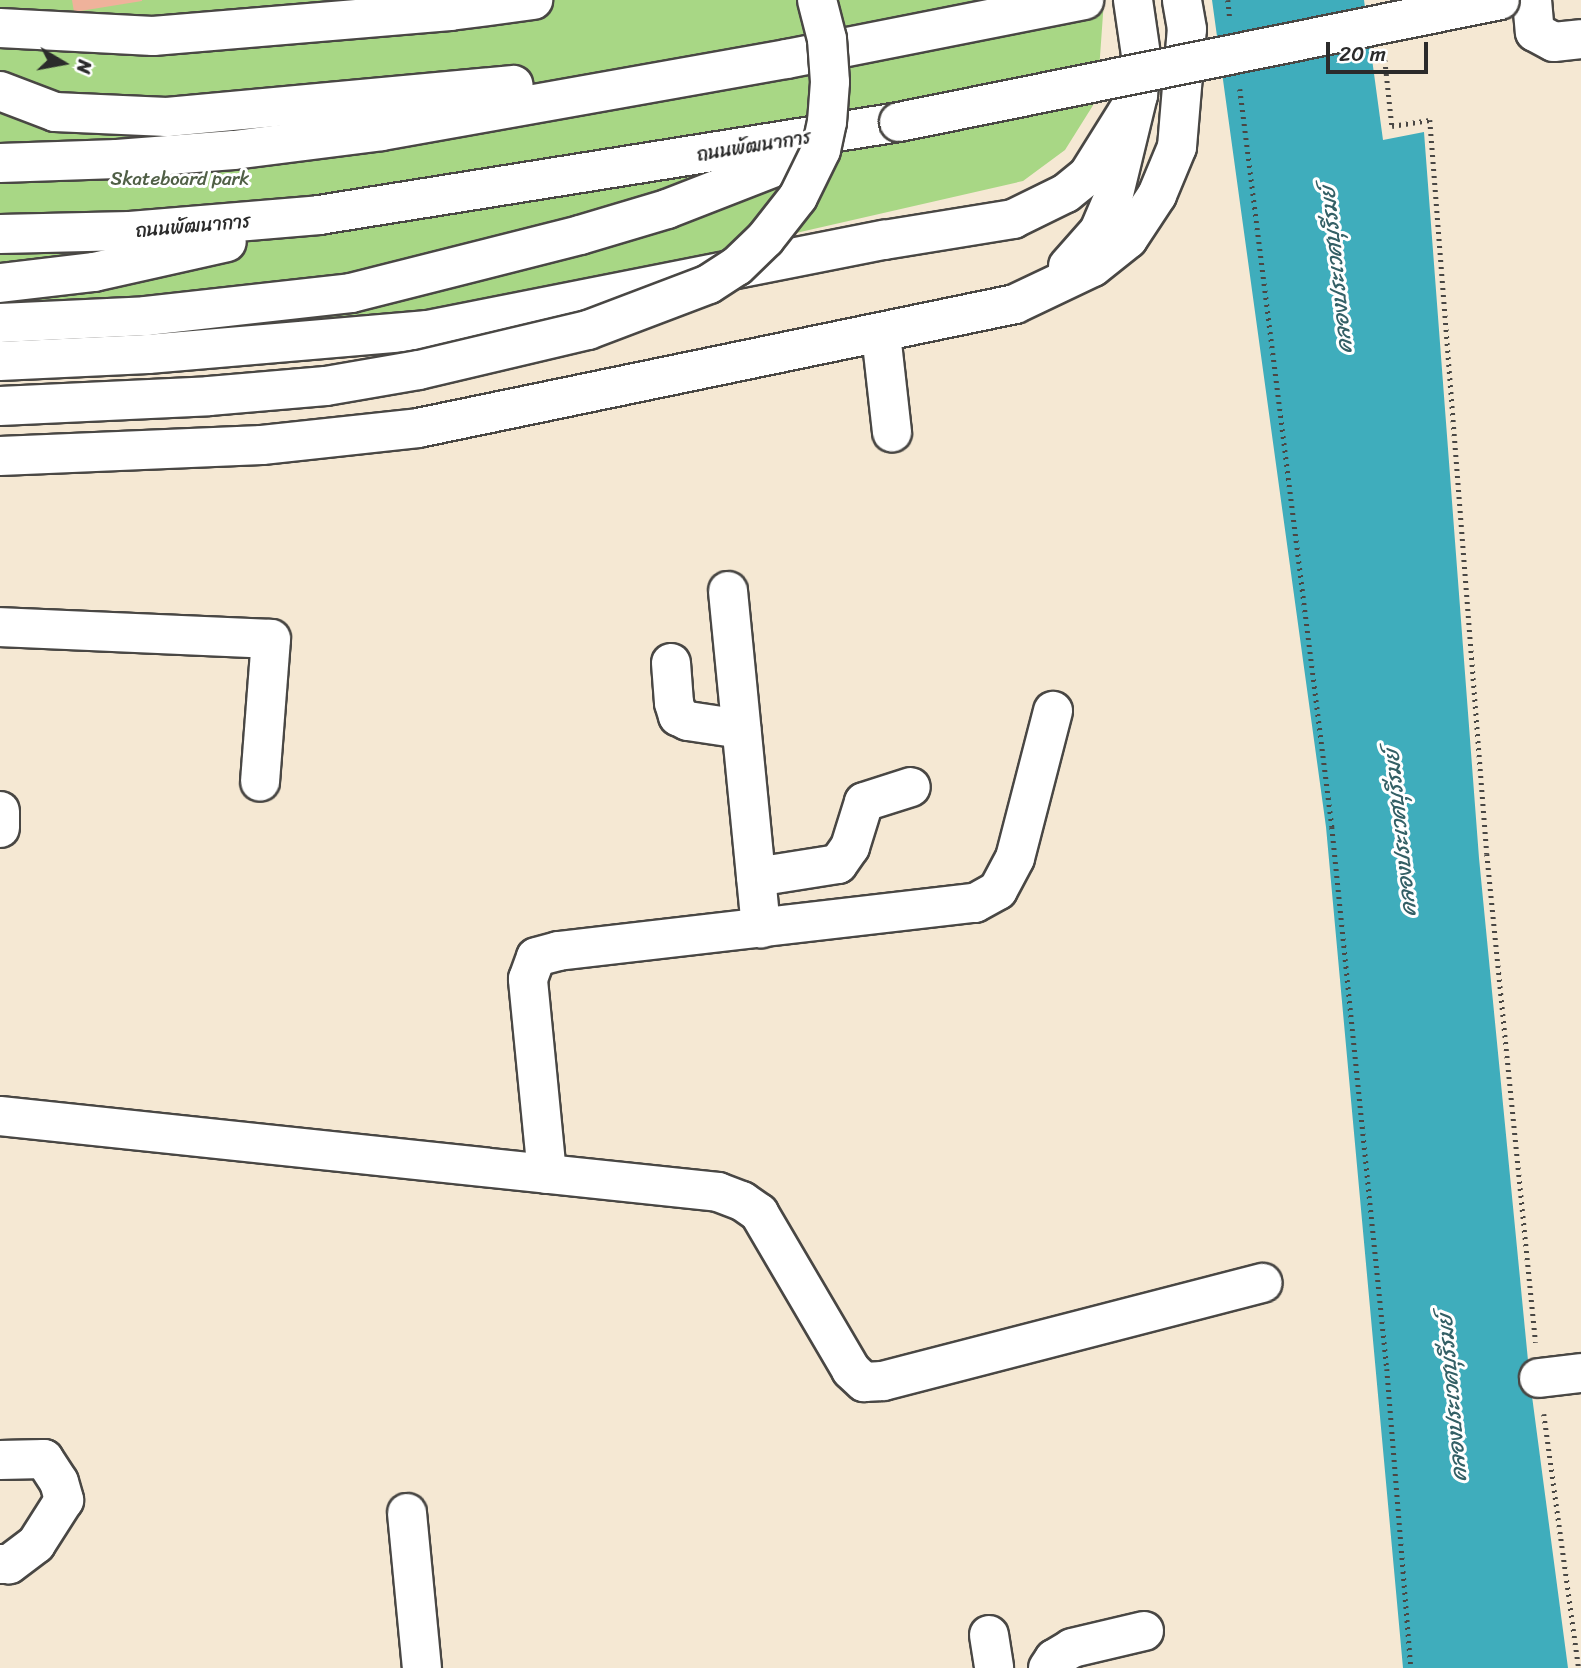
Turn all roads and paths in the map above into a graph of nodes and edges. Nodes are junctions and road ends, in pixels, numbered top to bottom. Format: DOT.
graph roads {
  1 [pos="533,0"];
  2 [pos="817,0"];
  3 [pos="1084,0"];
  4 [pos="1133,0"];
  5 [pos="1182,0"];
  6 [pos="1228,0"];
  7 [pos="1500,0"];
  8 [pos="1532,0"];
  9 [pos="1231,26"];
  10 [pos="0,28"];
  11 [pos="1581,39"];
  12 [pos="787,59"];
  13 [pos="1239,79"];
  14 [pos="0,91"];
  15 [pos="1138,95"];
  16 [pos="0,109"];
  17 [pos="55,112"];
  18 [pos="884,125"];
  19 [pos="1392,126"];
  20 [pos="0,163"];
  21 [pos="319,215"];
  22 [pos="0,234"];
  23 [pos="0,284"];
  24 [pos="1015,304"];
  25 [pos="6,326"];
  26 [pos="881,334"];
  27 [pos="0,361"];
  28 [pos="0,406"];
  29 [pos="892,432"];
  30 [pos="0,456"];
  31 [pos="728,591"];
  32 [pos="0,627"];
  33 [pos="671,663"];
  34 [pos="1053,710"];
  35 [pos="741,729"];
  36 [pos="260,782"];
  37 [pos="911,787"];
  38 [pos="1,811"];
  39 [pos="0,828"];
  40 [pos="756,877"];
  41 [pos="761,928"];
  42 [pos="0,1116"];
  43 [pos="547,1174"];
  44 [pos="1264,1283"];
  45 [pos="1581,1373"];
  46 [pos="1539,1378"];
  47 [pos="0,1460"];
  48 [pos="407,1513"];
  49 [pos="0,1564"];
  50 [pos="1144,1631"];
  51 [pos="422,1668"];
  52 [pos="1048,1668"];
  53 [pos="1411,1668"];
  54 [pos="1579,1668"];
  1 -- 10 [label="main road"];
  2 -- 28 [label="main road, bridge"];
  3 -- 12 [label="main road"];
  4 -- 15 [label="main road"];
  5 -- 24 [label="main road"];
  6 -- 9 [label="path"];
  7 -- 18 [label="main road, ถนนพัฒนาการ, bridge"];
  8 -- 11 [label="main road"];
  12 -- 17 [label="main road"];
  12 -- 20 [label="main road"];
  13 -- 53 [label="path"];
  14 -- 17 [label="main road"];
  15 -- 24 [label="main road"];
  15 -- 27 [label="main road"];
  16 -- 17 [label="main road"];
  18 -- 21 [label="main road, ถนนพัฒนาการ"];
  18 -- 25 [label="main road"];
  19 -- 46 [label="path"];
  21 -- 22 [label="main road, ถนนพัฒนาการ"];
  21 -- 23 [label="main road"];
  24 -- 26 [label="main road"];
  26 -- 29 [label="main road"];
  26 -- 30 [label="main road"];
  31 -- 35 [label="main road"];
  32 -- 36 [label="main road"];
  33 -- 35 [label="main road"];
  34 -- 41 [label="main road"];
  35 -- 40 [label="main road"];
  37 -- 40 [label="main road"];
  38 -- 39 [label="main road"];
  40 -- 41 [label="main road"];
  41 -- 43 [label="main road"];
  42 -- 43 [label="main road"];
  43 -- 44 [label="main road"];
  45 -- 46 [label="main road"];
  46 -- 54 [label="path"];
  47 -- 49 [label="main road"];
  48 -- 51 [label="main road"];
  50 -- 52 [label="main road"];
}
